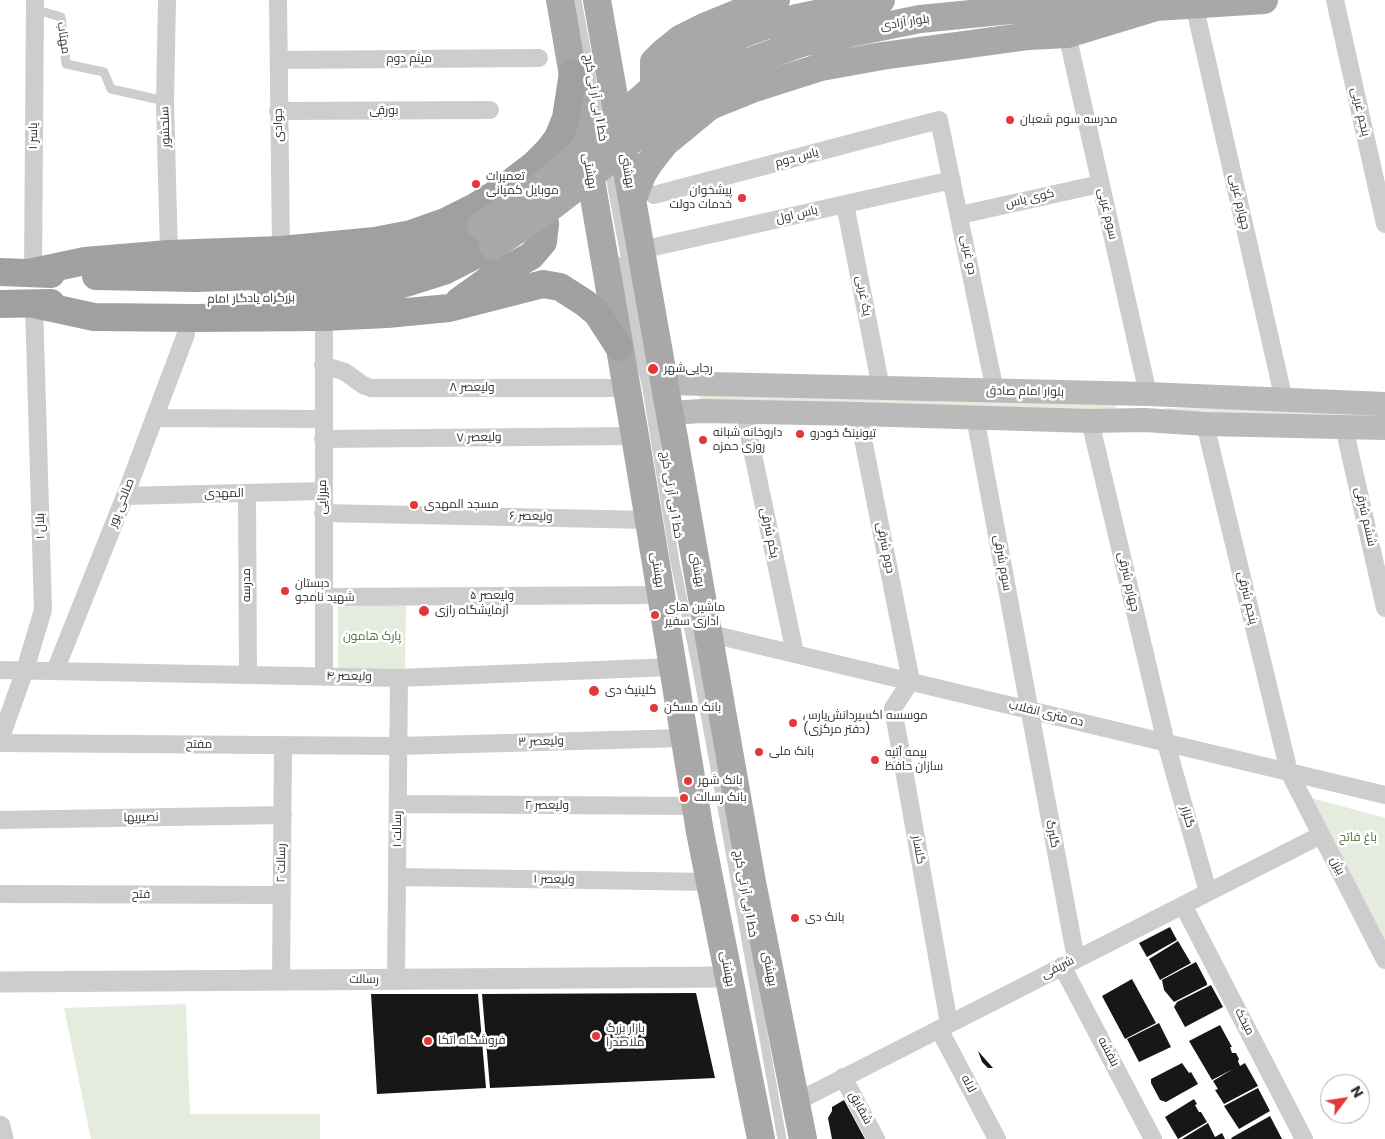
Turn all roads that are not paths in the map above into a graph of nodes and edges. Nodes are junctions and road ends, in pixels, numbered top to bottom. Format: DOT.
graph roads {
  1 [pos="167,0"];
  2 [pos="278,0"];
  3 [pos="560,0"];
  4 [pos="571,0"];
  5 [pos="577,0"];
  6 [pos="597,0"];
  7 [pos="753,0"];
  8 [pos="776,0"];
  9 [pos="881,0"];
  10 [pos="1264,0"];
  11 [pos="1335,0"];
  12 [pos="1194,4"];
  13 [pos="35,5"];
  14 [pos="1156,7"];
  15 [pos="799,31"];
  16 [pos="1067,34"];
  17 [pos="705,54"];
  18 [pos="539,58"];
  19 [pos="279,60"];
  20 [pos="573,73"];
  21 [pos="165,101"];
  22 [pos="710,106"];
  23 [pos="490,110"];
  24 [pos="278,111"];
  25 [pos="939,120"];
  26 [pos="952,180"];
  27 [pos="1100,184"];
  28 [pos="500,191"];
  29 [pos="643,198"];
  30 [pos="845,204"];
  31 [pos="960,215"];
  32 [pos="1385,224"];
  33 [pos="487,236"];
  34 [pos="281,250"];
  35 [pos="641,250"];
  36 [pos="169,254"];
  37 [pos="0,272"];
  38 [pos="33,272"];
  39 [pos="0,304"];
  40 [pos="34,304"];
  41 [pos="449,308"];
  42 [pos="324,317"];
  43 [pos="186,334"];
  44 [pos="619,347"];
  45 [pos="323,365"];
  46 [pos="696,382"];
  47 [pos="666,383"];
  48 [pos="626,388"];
  49 [pos="881,388"];
  50 [pos="995,391"];
  51 [pos="1148,394"];
  52 [pos="1284,400"];
  53 [pos="1385,404"];
  54 [pos="702,411"];
  55 [pos="744,412"];
  56 [pos="670,413"];
  57 [pos="858,414"];
  58 [pos="975,417"];
  59 [pos="154,418"];
  60 [pos="324,419"];
  61 [pos="1145,420"];
  62 [pos="1090,421"];
  63 [pos="1205,424"];
  64 [pos="1344,426"];
  65 [pos="1385,428"];
  66 [pos="635,436"];
  67 [pos="323,439"];
  68 [pos="323,491"];
  69 [pos="247,494"];
  70 [pos="125,496"];
  71 [pos="323,513"];
  72 [pos="649,520"];
  73 [pos="661,595"];
  74 [pos="323,597"];
  75 [pos="1385,608"];
  76 [pos="707,633"];
  77 [pos="795,653"];
  78 [pos="672,667"];
  79 [pos="0,670"];
  80 [pos="26,670"];
  81 [pos="55,671"];
  82 [pos="248,675"];
  83 [pos="324,677"];
  84 [pos="399,678"];
  85 [pos="911,682"];
  86 [pos="1029,710"];
  87 [pos="684,738"];
  88 [pos="0,742"];
  89 [pos="1166,743"];
  90 [pos="283,746"];
  91 [pos="399,746"];
  92 [pos="1289,772"];
  93 [pos="1385,796"];
  94 [pos="398,804"];
  95 [pos="696,806"];
  96 [pos="282,815"];
  97 [pos="0,820"];
  98 [pos="1321,835"];
  99 [pos="398,877"];
  100 [pos="711,882"];
  101 [pos="1208,892"];
  102 [pos="0,894"];
  103 [pos="282,895"];
  104 [pos="1183,905"];
  105 [pos="1385,960"];
  106 [pos="1069,963"];
  107 [pos="729,977"];
  108 [pos="396,979"];
  109 [pos="281,980"];
  110 [pos="0,982"];
  111 [pos="944,1026"];
  112 [pos="843,1077"];
  113 [pos="796,1102"];
  114 [pos="0,1126"];
  115 [pos="2,1139"];
  116 [pos="760,1139"];
  117 [pos="782,1139"];
  118 [pos="789,1139"];
  119 [pos="803,1139"];
  120 [pos="876,1139"];
  121 [pos="997,1139"];
  122 [pos="1153,1139"];
  123 [pos="1304,1139"];
  1 -- 21 [label="street, سلحشور"];
  2 -- 19 [label="street, جوادی"];
  3 -- 20 [label="main road, بهشتی"];
  4 -- 117 [label="lane, خط 1 بی آر تی کرج"];
  5 -- 118 [label="lane, خط 1 بی آر تی کرج"];
  6 -- 29 [label="main road, بهشتى"];
  7 -- 17 [label="main road, bridge"];
  8 -- 22 [label="main road"];
  9 -- 15 [label="main road"];
  10 -- 12 [label="main road"];
  11 -- 32 [label="street, پنجم غربی"];
  12 -- 14 [label="main road"];
  12 -- 52 [label="street, چهارم غربی"];
  13 -- 21 [label="lane, مهتاب"];
  13 -- 38 [label="street, یاسر ۱"];
  14 -- 15 [label="main road, بلوار آزادی"];
  14 -- 16 [label="main road"];
  15 -- 17 [label="main road, bridge"];
  15 -- 33 [label="main road, bridge"];
  16 -- 22 [label="main road"];
  16 -- 27 [label="street, سوم غربی"];
  17 -- 33 [label="main road, bridge"];
  18 -- 19 [label="street, میثم دوم"];
  19 -- 24 [label="street, جوادی"];
  20 -- 28 [label="highway"];
  20 -- 44 [label="main road, بهشتی"];
  21 -- 36 [label="street, سلحشور"];
  22 -- 29 [label="main road"];
  23 -- 24 [label="street, بورقی"];
  24 -- 34 [label="street, جوادی"];
  25 -- 26 [label="street, دو غربی"];
  25 -- 29 [label="street, یاس دوم"];
  26 -- 30 [label="street, یاس اول"];
  26 -- 31 [label="street, دو غربی"];
  27 -- 31 [label="street, کوی یاس"];
  27 -- 51 [label="street, سوم غربی"];
  28 -- 34 [label="highway"];
  28 -- 41 [label="highway"];
  29 -- 35 [label="main road, بهشتى"];
  30 -- 35 [label="street, یاس اول"];
  30 -- 49 [label="street, یک غربی"];
  31 -- 50 [label="street, دو غربی"];
  33 -- 38 [label="highway, بزرگراه یادگار امام"];
  33 -- 40 [label="highway, بزرگراه یادگار امام"];
  34 -- 36 [label="highway"];
  35 -- 47 [label="main road, بهشتى"];
  36 -- 38 [label="highway"];
  37 -- 38 [label="highway, بزرگراه یادگار امام"];
  39 -- 40 [label="highway, بزرگراه یادگار امام"];
  40 -- 42 [label="highway"];
  40 -- 80 [label="street, بلال ۱"];
  41 -- 42 [label="highway"];
  41 -- 44 [label="highway"];
  42 -- 45 [label="street, میرزایی"];
  43 -- 59 [label="street, صالحی پور"];
  44 -- 48 [label="main road, بهشتی"];
  45 -- 48 [label="street, ولیعصر ۸"];
  45 -- 60 [label="street, میرزایی"];
  46 -- 47 [label="main road, بلوار امام صادق"];
  46 -- 49 [label="main road, بلوار امام صادق"];
  46 -- 54 [label="main road"];
  47 -- 56 [label="main road, بهشتى"];
  48 -- 66 [label="main road, بهشتی"];
  49 -- 50 [label="main road, بلوار امام صادق"];
  50 -- 51 [label="main road, بلوار امام صادق"];
  51 -- 52 [label="main road, بلوار امام صادق"];
  51 -- 61 [label="main road"];
  52 -- 53 [label="main road, بلوار امام صادق"];
  54 -- 55 [label="main road"];
  54 -- 56 [label="main road"];
  55 -- 57 [label="main road"];
  55 -- 77 [label="street, یکم شرقی"];
  56 -- 76 [label="main road, بهشتى"];
  57 -- 58 [label="main road"];
  57 -- 85 [label="street, دوم شرقی"];
  58 -- 62 [label="main road"];
  58 -- 86 [label="street, سوم شرقی"];
  59 -- 60 [label="street"];
  59 -- 70 [label="street, صالحی پور"];
  60 -- 67 [label="street, میرزایی"];
  61 -- 62 [label="main road"];
  61 -- 63 [label="main road"];
  62 -- 89 [label="street, چهارم شرقی"];
  63 -- 64 [label="main road"];
  63 -- 92 [label="street, پنجم شرقی"];
  64 -- 65 [label="main road"];
  64 -- 75 [label="street, ششم شرقی"];
  66 -- 67 [label="street, ولیعصر ۷"];
  66 -- 72 [label="main road, بهشتی"];
  67 -- 68 [label="street, میرزایی"];
  68 -- 69 [label="street, المهدی"];
  68 -- 71 [label="street, میرزایی"];
  69 -- 70 [label="street, المهدی"];
  69 -- 82 [label="street, مدرسه"];
  70 -- 81 [label="street, صالحی پور"];
  71 -- 72 [label="street, ولیعصر ۶"];
  71 -- 74 [label="street, میرزایی"];
  72 -- 73 [label="main road, بهشتی"];
  73 -- 74 [label="street, ولیعصر ۵"];
  73 -- 78 [label="main road, بهشتی"];
  74 -- 83 [label="street, میرزایی"];
  76 -- 77 [label="street, ده متری انقلاب"];
  76 -- 113 [label="main road, بهشتى"];
  77 -- 85 [label="street, ده متری انقلاب"];
  78 -- 84 [label="street, ولیعصر ۴"];
  78 -- 87 [label="main road, بهشتی"];
  79 -- 80 [label="street, ولیعصر ۴"];
  80 -- 81 [label="street, ولیعصر ۴"];
  80 -- 88 [label="street, بلال ۱"];
  81 -- 82 [label="street, ولیعصر ۴"];
  82 -- 83 [label="street, ولیعصر ۴"];
  83 -- 84 [label="street, ولیعصر ۴"];
  84 -- 91 [label="street, رسالت ۱"];
  85 -- 86 [label="street, ده متری انقلاب"];
  85 -- 111 [label="street, گلسار"];
  86 -- 89 [label="street, ده متری انقلاب"];
  86 -- 106 [label="street, گلبرگ"];
  87 -- 91 [label="street, ولیعصر ۳"];
  87 -- 95 [label="main road, بهشتی"];
  88 -- 90 [label="street, مفتح"];
  89 -- 92 [label="street, ده متری انقلاب"];
  89 -- 101 [label="street, گلزار"];
  90 -- 91 [label="street, مفتح"];
  90 -- 96 [label="street, رسالت ۲"];
  91 -- 94 [label="street, رسالت ۱"];
  92 -- 93 [label="street, ده متری انقلاب"];
  92 -- 98 [label="street, بیژن"];
  94 -- 95 [label="street, ولیعصر ۲"];
  94 -- 99 [label="street, رسالت ۱"];
  95 -- 100 [label="main road, بهشتی"];
  96 -- 97 [label="street, نصیریها"];
  96 -- 103 [label="street, رسالت ۲"];
  98 -- 101 [label="street, شریفی"];
  98 -- 105 [label="street, بیژن"];
  99 -- 100 [label="street, ولیعصر ۱"];
  99 -- 108 [label="street, رسالت ۱"];
  100 -- 107 [label="main road, بهشتی"];
  101 -- 104 [label="street, شریفی"];
  102 -- 103 [label="street, فتح"];
  103 -- 109 [label="street, رسالت ۲"];
  104 -- 106 [label="street, شریفی"];
  104 -- 123 [label="street, میخک"];
  106 -- 111 [label="street, شریفی"];
  106 -- 122 [label="street, بنفشه"];
  107 -- 108 [label="street, رسالت"];
  107 -- 116 [label="main road, بهشتی"];
  108 -- 109 [label="street, رسالت"];
  109 -- 110 [label="street, رسالت"];
  111 -- 112 [label="street, شریفی"];
  111 -- 121 [label="street, لاله"];
  112 -- 113 [label="street, شریفی"];
  112 -- 120 [label="street, شقایق"];
  113 -- 119 [label="main road, بهشتى"];
  114 -- 115 [label="street"];
}
